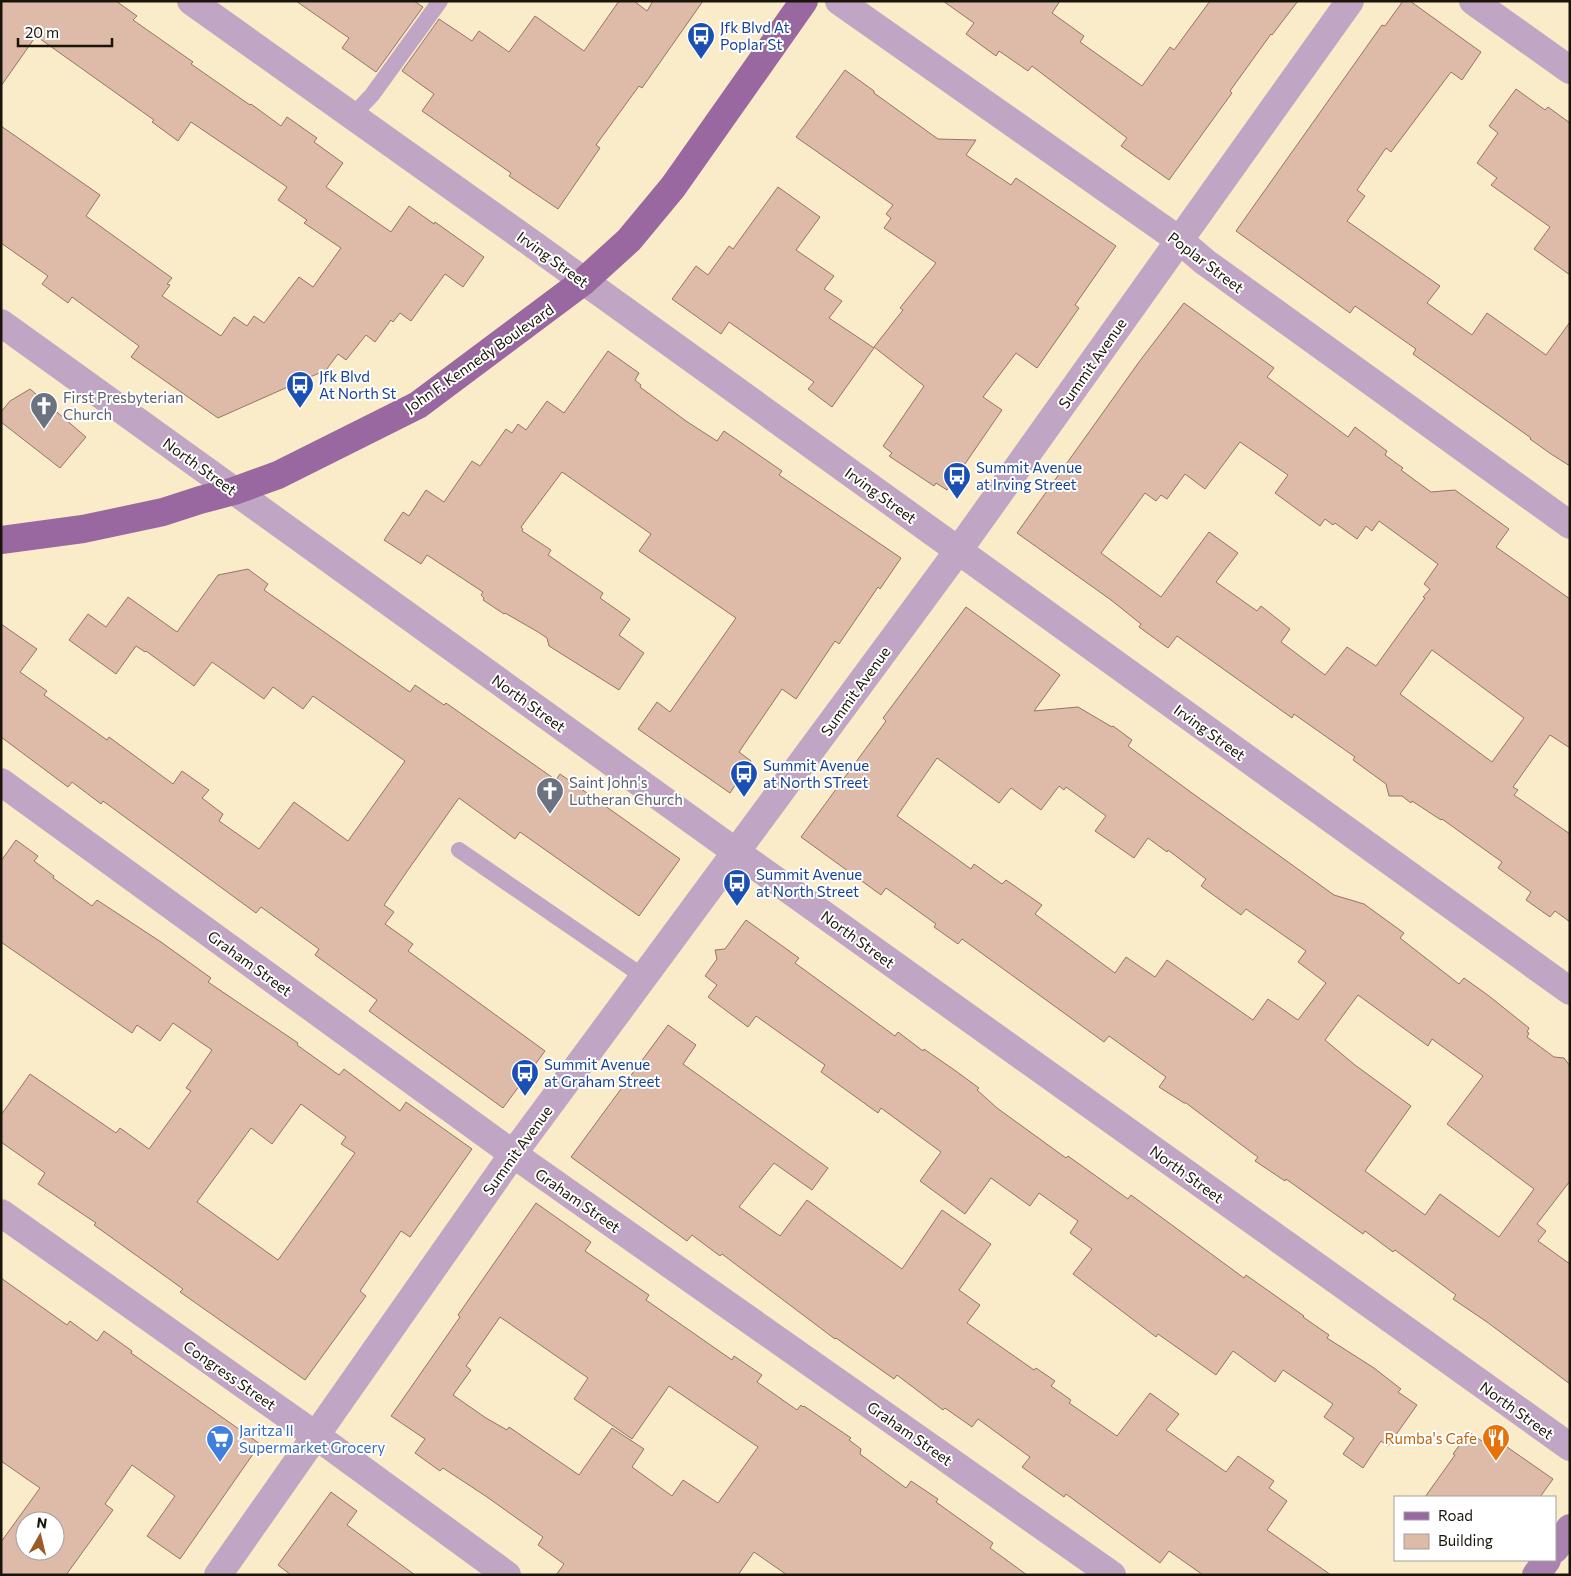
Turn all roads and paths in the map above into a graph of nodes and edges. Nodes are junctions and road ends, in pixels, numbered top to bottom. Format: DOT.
graph roads {
  1 [pos="192,1"];
  2 [pos="440,1"];
  3 [pos="804,1"];
  4 [pos="839,1"];
  5 [pos="1350,1"];
  6 [pos="1473,1"];
  7 [pos="1570,70"];
  8 [pos="352,116"];
  9 [pos="1179,240"];
  10 [pos="584,281"];
  11 [pos="1,323"];
  12 [pos="234,491"];
  13 [pos="1570,526"];
  14 [pos="1,540"];
  15 [pos="958,551"];
  16 [pos="1,782"];
  17 [pos="459,850"];
  18 [pos="736,852"];
  19 [pos="644,978"];
  20 [pos="1570,991"];
  21 [pos="513,1154"];
  22 [pos="1,1213"];
  23 [pos="315,1435"];
  24 [pos="1570,1447"];
  25 [pos="1570,1528"];
  26 [pos="1556,1548"];
  27 [pos="1546,1561"];
  28 [pos="218,1575"];
  29 [pos="507,1575"];
  30 [pos="1112,1575"];
  31 [pos="1536,1575"];
  1 -- 8 [label="street, Irving Street"];
  2 -- 8 [label="lane"];
  3 -- 10 [label="main road, John F. Kennedy Boulevard"];
  4 -- 9 [label="street, Poplar Street"];
  5 -- 9 [label="street, Summit Avenue"];
  6 -- 7 [label="street"];
  8 -- 10 [label="street, Irving Street"];
  9 -- 13 [label="street, Poplar Street"];
  9 -- 15 [label="street, Summit Avenue"];
  10 -- 12 [label="main road, John F. Kennedy Boulevard"];
  10 -- 15 [label="street, Irving Street"];
  11 -- 12 [label="street, North Street"];
  12 -- 14 [label="main road, John F. Kennedy Boulevard"];
  12 -- 18 [label="street, North Street"];
  15 -- 18 [label="street, Summit Avenue"];
  15 -- 20 [label="street, Irving Street"];
  16 -- 21 [label="street, Graham Street"];
  17 -- 19 [label="lane"];
  18 -- 19 [label="street, Summit Avenue"];
  18 -- 24 [label="street, North Street"];
  19 -- 21 [label="street, Summit Avenue"];
  21 -- 23 [label="street, Summit Avenue"];
  21 -- 30 [label="street, Graham Street"];
  22 -- 23 [label="street, Congress Street"];
  23 -- 28 [label="street, Summit Avenue"];
  23 -- 29 [label="street, Congress Street"];
  25 -- 26 [label="main road"];
  27 -- 31 [label="main road"];
}
